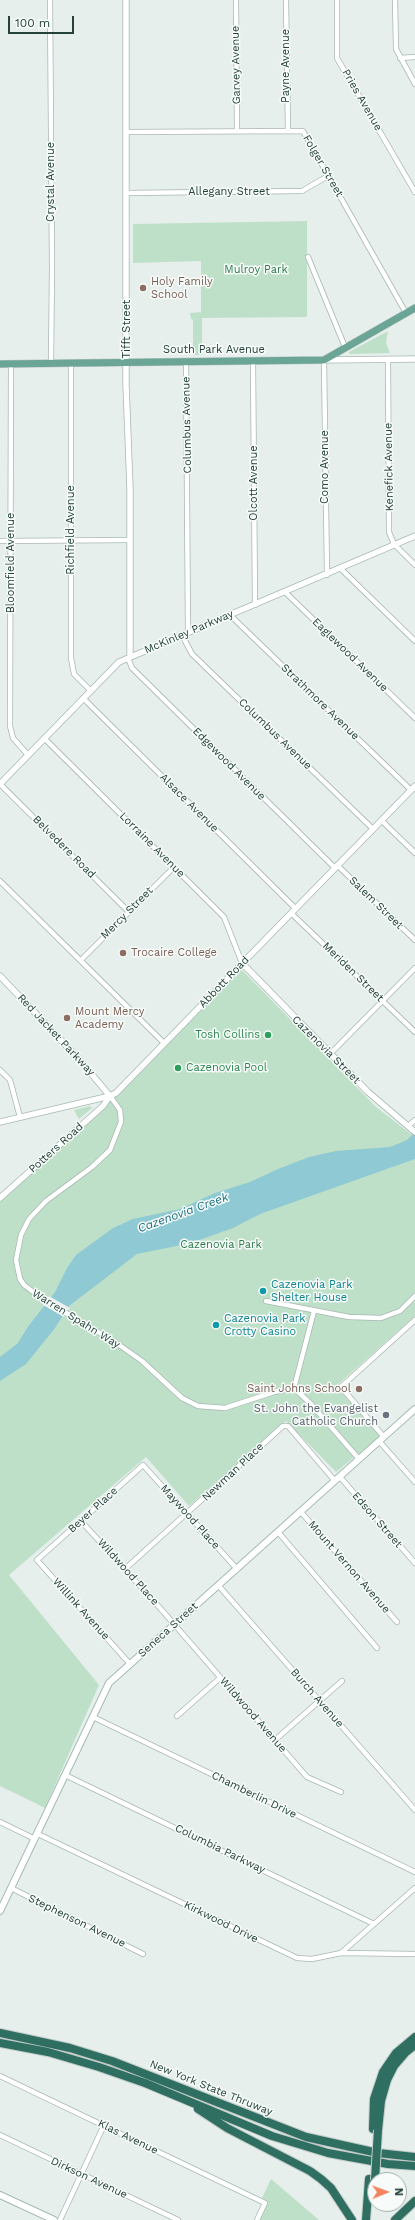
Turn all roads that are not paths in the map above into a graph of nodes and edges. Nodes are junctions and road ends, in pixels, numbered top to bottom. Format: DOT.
graph roads {
  1 [pos="50,0"];
  2 [pos="126,0"];
  3 [pos="236,0"];
  4 [pos="286,0"];
  5 [pos="337,0"];
  6 [pos="396,0"];
  7 [pos="415,57"];
  8 [pos="400,58"];
  9 [pos="415,84"];
  10 [pos="288,130"];
  11 [pos="237,131"];
  12 [pos="126,132"];
  13 [pos="328,176"];
  14 [pos="415,192"];
  15 [pos="126,193"];
  16 [pos="308,257"];
  17 [pos="415,308"];
  18 [pos="406,313"];
  19 [pos="345,347"];
  20 [pos="415,359"];
  21 [pos="324,360"];
  22 [pos="388,360"];
  23 [pos="186,361"];
  24 [pos="253,361"];
  25 [pos="127,362"];
  26 [pos="51,363"];
  27 [pos="71,363"];
  28 [pos="0,364"];
  29 [pos="10,364"];
  30 [pos="415,536"];
  31 [pos="130,540"];
  32 [pos="0,541"];
  33 [pos="11,541"];
  34 [pos="71,541"];
  35 [pos="394,544"];
  36 [pos="415,564"];
  37 [pos="340,568"];
  38 [pos="327,575"];
  39 [pos="285,592"];
  40 [pos="255,605"];
  41 [pos="230,615"];
  42 [pos="185,633"];
  43 [pos="415,641"];
  44 [pos="129,658"];
  45 [pos="90,690"];
  46 [pos="83,698"];
  47 [pos="415,718"];
  48 [pos="44,738"];
  49 [pos="28,755"];
  50 [pos="0,784"];
  51 [pos="413,788"];
  52 [pos="381,820"];
  53 [pos="373,829"];
  54 [pos="415,853"];
  55 [pos="174,867"];
  56 [pos="336,867"];
  57 [pos="0,881"];
  58 [pos="293,910"];
  59 [pos="128,911"];
  60 [pos="415,940"];
  61 [pos="81,960"];
  62 [pos="242,963"];
  63 [pos="415,968"];
  64 [pos="0,976"];
  65 [pos="382,1001"];
  66 [pos="415,1032"];
  67 [pos="164,1043"];
  68 [pos="331,1053"];
  69 [pos="0,1070"];
  70 [pos="110,1096"];
  71 [pos="20,1117"];
  72 [pos="415,1120"];
  73 [pos="0,1122"];
  74 [pos="408,1126"];
  75 [pos="414,1131"];
  76 [pos="0,1198"];
  77 [pos="415,1296"];
  78 [pos="266,1301"];
  79 [pos="314,1311"];
  80 [pos="415,1320"];
  81 [pos="294,1388"];
  82 [pos="415,1409"];
  83 [pos="381,1439"];
  84 [pos="359,1459"];
  85 [pos="143,1465"];
  86 [pos="338,1479"];
  87 [pos="415,1482"];
  88 [pos="300,1512"];
  89 [pos="188,1514"];
  90 [pos="81,1521"];
  91 [pos="278,1532"];
  92 [pos="44,1554"];
  93 [pos="415,1563"];
  94 [pos="125,1569"];
  95 [pos="237,1569"];
  96 [pos="218,1585"];
  97 [pos="398,1622"];
  98 [pos="174,1624"];
  99 [pos="377,1648"];
  100 [pos="130,1664"];
  101 [pos="220,1678"];
  102 [pos="342,1681"];
  103 [pos="319,1700"];
  104 [pos="177,1716"];
  105 [pos="93,1717"];
  106 [pos="275,1740"];
  107 [pos="65,1775"];
  108 [pos="341,1792"];
  109 [pos="415,1810"];
  110 [pos="0,1822"];
  111 [pos="36,1836"];
  112 [pos="415,1872"];
  113 [pos="11,1888"];
  114 [pos="415,1888"];
  115 [pos="3,1899"];
  116 [pos="0,1911"];
  117 [pos="374,1924"];
  118 [pos="341,1953"];
  119 [pos="143,1954"];
  120 [pos="415,1954"];
  121 [pos="0,2033"];
  122 [pos="415,2037"];
  123 [pos="0,2043"];
  124 [pos="415,2045"];
  125 [pos="0,2076"];
  126 [pos="181,2097"];
  127 [pos="104,2125"];
  128 [pos="376,2130"];
  129 [pos="0,2135"];
  130 [pos="415,2153"];
  131 [pos="399,2155"];
  132 [pos="415,2157"];
  133 [pos="415,2166"];
  134 [pos="373,2172"];
  135 [pos="82,2174"];
  136 [pos="0,2195"];
  137 [pos="415,2201"];
  138 [pos="54,2220"];
  139 [pos="60,2220"];
  140 [pos="178,2220"];
  141 [pos="257,2220"];
  142 [pos="352,2220"];
  143 [pos="395,2220"];
  1 -- 26 [label="street, Crystal Avenue"];
  2 -- 12 [label="street, Tifft Street"];
  3 -- 11 [label="street, Garvey Avenue"];
  4 -- 10 [label="street, Payne Avenue"];
  5 -- 14 [label="street, Pries Avenue"];
  6 -- 8 [label="street"];
  7 -- 8 [label="street"];
  8 -- 9 [label="street"];
  10 -- 11 [label="street, Folger Street"];
  10 -- 13 [label="street, Folger Street"];
  11 -- 12 [label="street, Folger Street"];
  12 -- 15 [label="street, Tifft Street"];
  13 -- 15 [label="street, Allegany Street"];
  13 -- 18 [label="street, Folger Street"];
  15 -- 25 [label="street, Tifft Street"];
  16 -- 19 [label="street"];
  17 -- 18 [label="main road"];
  18 -- 19 [label="main road"];
  19 -- 21 [label="main road"];
  20 -- 22 [label="street"];
  21 -- 22 [label="street"];
  21 -- 24 [label="main road, South Park Avenue"];
  21 -- 38 [label="street, Como Avenue"];
  22 -- 35 [label="street, Kenefick Avenue"];
  23 -- 24 [label="main road, South Park Avenue"];
  23 -- 25 [label="main road, South Park Avenue"];
  23 -- 42 [label="street, Columbus Avenue"];
  24 -- 40 [label="street, Olcott Avenue"];
  25 -- 27 [label="main road, South Park Avenue"];
  25 -- 31 [label="street, Tifft Street"];
  26 -- 27 [label="main road, South Park Avenue"];
  26 -- 29 [label="main road, South Park Avenue"];
  27 -- 34 [label="street, Richfield Avenue"];
  28 -- 29 [label="main road, South Park Avenue"];
  29 -- 33 [label="street, Bloomfield Avenue"];
  30 -- 35 [label="street, McKinley Parkway"];
  31 -- 34 [label="street"];
  31 -- 44 [label="street, Tifft Street"];
  32 -- 33 [label="street"];
  33 -- 34 [label="street"];
  33 -- 49 [label="street, Bloomfield Avenue"];
  34 -- 45 [label="street, Richfield Avenue"];
  35 -- 36 [label="street"];
  35 -- 37 [label="street, McKinley Parkway"];
  37 -- 38 [label="street, McKinley Parkway"];
  37 -- 43 [label="street"];
  38 -- 39 [label="street, McKinley Parkway"];
  39 -- 40 [label="street, McKinley Parkway"];
  39 -- 47 [label="street, Eaglewood Avenue"];
  40 -- 41 [label="street, McKinley Parkway"];
  41 -- 42 [label="street, McKinley Parkway"];
  41 -- 51 [label="street, Strathmore Avenue"];
  42 -- 44 [label="street, McKinley Parkway"];
  42 -- 53 [label="street, Columbus Avenue"];
  44 -- 45 [label="street, McKinley Parkway"];
  44 -- 56 [label="street, Edgewood Avenue"];
  45 -- 46 [label="street, McKinley Parkway"];
  46 -- 48 [label="street, McKinley Parkway"];
  46 -- 58 [label="street, Alsace Avenue"];
  48 -- 49 [label="street, McKinley Parkway"];
  48 -- 55 [label="street, Lorraine Avenue"];
  49 -- 50 [label="street, McKinley Parkway"];
  50 -- 59 [label="street, Belvedere Road"];
  51 -- 52 [label="street, Abbott Road"];
  52 -- 53 [label="street, Abbott Road"];
  52 -- 54 [label="street"];
  53 -- 56 [label="street, Abbott Road"];
  55 -- 59 [label="street, Mercy Street"];
  55 -- 62 [label="street, Lorraine Avenue"];
  56 -- 58 [label="street, Abbott Road"];
  56 -- 60 [label="street, Salem Street"];
  57 -- 61 [label="street"];
  58 -- 62 [label="street, Abbott Road"];
  58 -- 65 [label="street, Meriden Street"];
  59 -- 61 [label="street, Mercy Street"];
  61 -- 67 [label="street"];
  62 -- 67 [label="street, Abbott Road"];
  62 -- 68 [label="street, Cazenovia Street"];
  63 -- 65 [label="street"];
  64 -- 70 [label="street, Red Jacket Parkway"];
  65 -- 66 [label="street, Meriden Street"];
  65 -- 68 [label="street"];
  67 -- 70 [label="street, Abbott Road"];
  68 -- 74 [label="street, Cazenovia Street"];
  69 -- 71 [label="street"];
  70 -- 71 [label="street"];
  70 -- 76 [label="street, Potters Road"];
  70 -- 81 [label="street, Warren Spahn Way"];
  71 -- 73 [label="street"];
  72 -- 74 [label="street"];
  74 -- 75 [label="street, Cazenovia Street"];
  77 -- 79 [label="street"];
  78 -- 79 [label="street"];
  79 -- 81 [label="street"];
  80 -- 83 [label="street"];
  81 -- 84 [label="street"];
  82 -- 83 [label="main road, Seneca Street"];
  83 -- 84 [label="main road, Seneca Street"];
  83 -- 87 [label="street"];
  84 -- 86 [label="main road, Seneca Street"];
  85 -- 89 [label="street, Maywood Place"];
  85 -- 90 [label="street, Beyer Place"];
  86 -- 88 [label="main road, Seneca Street"];
  86 -- 89 [label="street, Newman Place"];
  86 -- 93 [label="street, Edson Street"];
  88 -- 91 [label="main road, Seneca Street"];
  88 -- 97 [label="street, Mount Vernon Avenue"];
  89 -- 94 [label="street, Newman Place"];
  89 -- 95 [label="street, Maywood Place"];
  90 -- 92 [label="street, Beyer Place"];
  90 -- 94 [label="street, Wildwood Place"];
  91 -- 95 [label="main road, Seneca Street"];
  91 -- 99 [label="street"];
  92 -- 100 [label="street, Willink Avenue"];
  94 -- 98 [label="street, Wildwood Place"];
  95 -- 96 [label="main road, Seneca Street"];
  96 -- 98 [label="main road, Seneca Street"];
  96 -- 103 [label="street, Burch Avenue"];
  98 -- 100 [label="main road, Seneca Street"];
  98 -- 101 [label="street, Wildwood Avenue"];
  100 -- 105 [label="main road, Seneca Street"];
  101 -- 104 [label="street"];
  101 -- 106 [label="street, Wildwood Avenue"];
  102 -- 103 [label="street"];
  103 -- 106 [label="street"];
  103 -- 109 [label="street, Burch Avenue"];
  105 -- 107 [label="main road, Seneca Street"];
  105 -- 112 [label="street, Chamberlin Drive"];
  106 -- 108 [label="street, Wildwood Avenue"];
  107 -- 111 [label="main road, Seneca Street"];
  107 -- 117 [label="street, Columbia Parkway"];
  110 -- 111 [label="street, Kirkwood Drive"];
  111 -- 113 [label="main road, Seneca Street"];
  111 -- 118 [label="street, Kirkwood Drive"];
  113 -- 115 [label="main road, Seneca Street"];
  113 -- 119 [label="street, Stephenson Avenue"];
  114 -- 117 [label="street"];
  115 -- 116 [label="main road, Seneca Street"];
  117 -- 118 [label="street"];
  118 -- 120 [label="street, Kirkwood Drive"];
  121 -- 131 [label="highway, New York State Thruway"];
  122 -- 128 [label="highway"];
  123 -- 126 [label="highway, New York State Thruway"];
  124 -- 128 [label="highway"];
  125 -- 127 [label="street, Klas Avenue"];
  126 -- 133 [label="highway, New York State Thruway"];
  126 -- 142 [label="highway"];
  127 -- 135 [label="street"];
  127 -- 141 [label="street, Klas Avenue"];
  128 -- 134 [label="highway, bridge"];
  129 -- 135 [label="street, Dirkson Avenue"];
  130 -- 131 [label="highway"];
  131 -- 132 [label="highway, New York State Thruway"];
  135 -- 139 [label="street"];
  135 -- 140 [label="street, Dirkson Avenue"];
  136 -- 138 [label="main road"];
  137 -- 143 [label="highway"];
}
